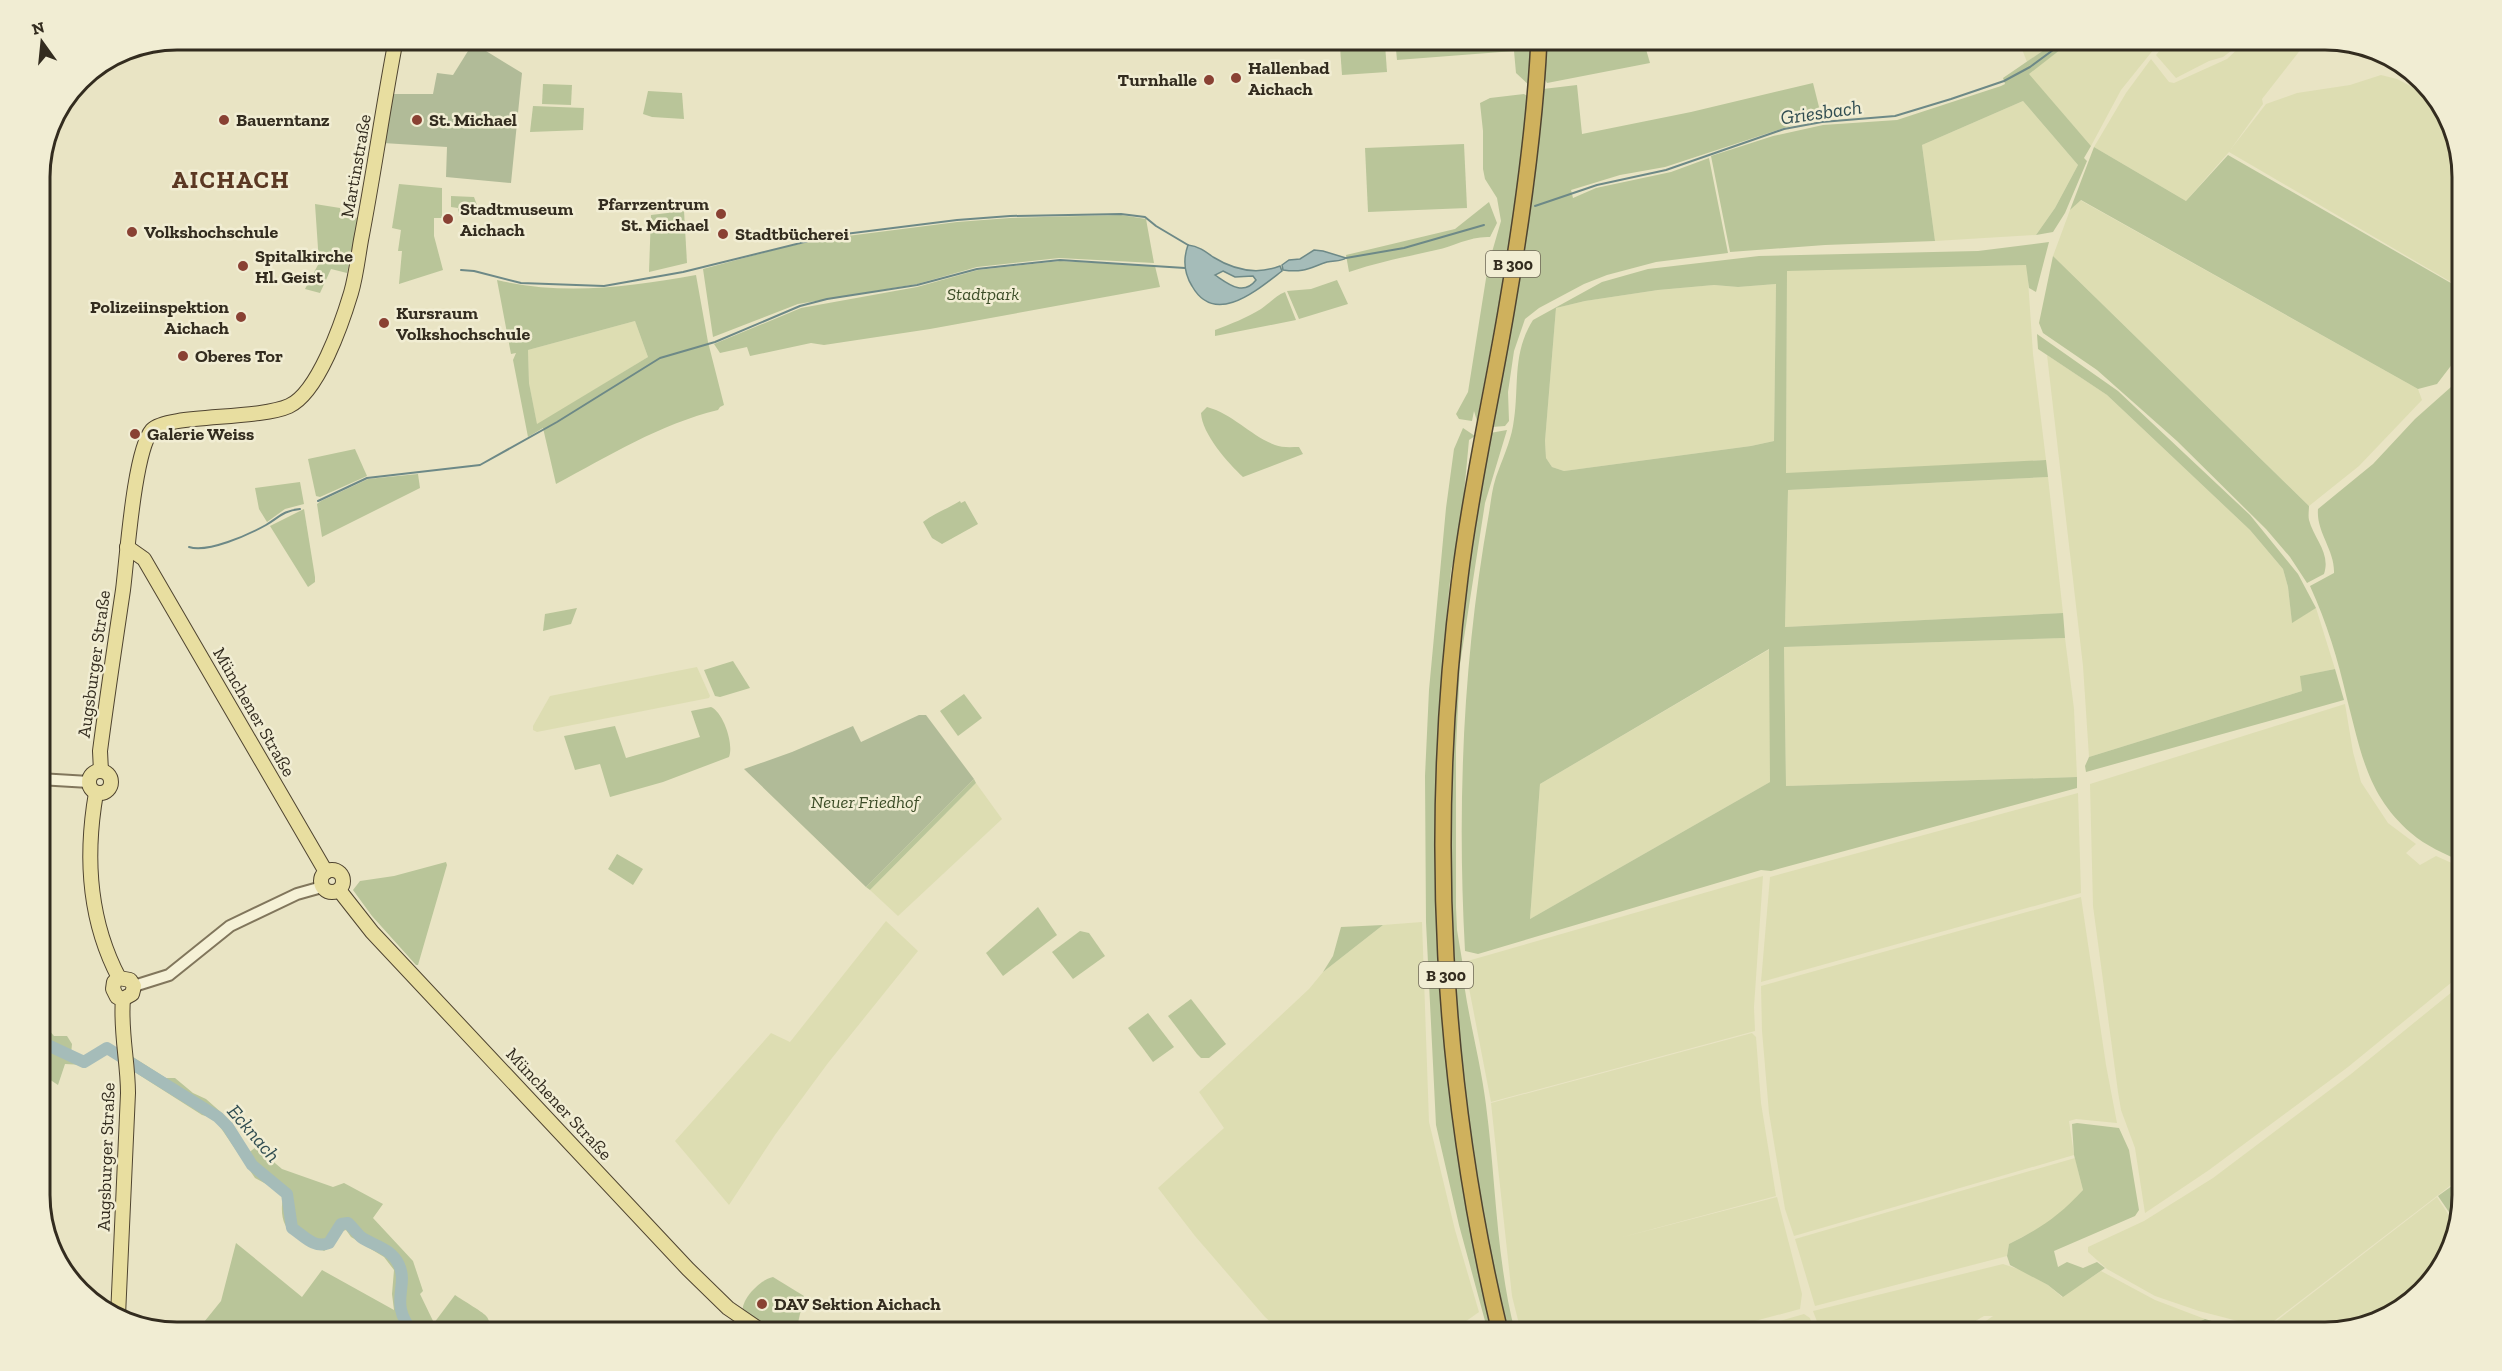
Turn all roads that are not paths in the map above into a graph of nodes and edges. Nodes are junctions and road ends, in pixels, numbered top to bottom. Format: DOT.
graph roads {
  1 [pos="394,50"];
  2 [pos="1538,50"];
  3 [pos="164,424"];
  4 [pos="127,547"];
  5 [pos="126,562"];
  6 [pos="150,571"];
  7 [pos="101,771"];
  8 [pos="50,782"];
  9 [pos="92,788"];
  10 [pos="326,872"];
  11 [pos="322,886"];
  12 [pos="339,890"];
  13 [pos="119,978"];
  14 [pos="134,986"];
  15 [pos="123,999"];
  16 [pos="118,1307"];
  17 [pos="748,1322"];
  18 [pos="1498,1322"];
  1 -- 3 [label="main road, Martinstraße"];
  2 -- 18 [label="highway, B 300"];
  3 -- 4 [label="main road, Augsburger Straße"];
  4 -- 5 [label="main road, Augsburger Straße"];
  4 -- 6 [label="main road, Münchener Straße"];
  5 -- 6 [label="main road"];
  5 -- 7 [label="main road, Augsburger Straße"];
  6 -- 10 [label="main road, Münchener Straße"];
  7 -- 9 [label="main road"];
  7 -- 9 [label="main road, Augsburger Straße"];
  8 -- 9 [label="street"];
  9 -- 13 [label="main road, Augsburger Straße"];
  10 -- 11 [label="main road"];
  10 -- 12 [label="main road, Münchener Straße"];
  11 -- 12 [label="main road"];
  11 -- 14 [label="street"];
  12 -- 17 [label="main road, Münchener Straße"];
  13 -- 14 [label="main road"];
  13 -- 15 [label="main road, Augsburger Straße"];
  14 -- 15 [label="main road"];
  15 -- 16 [label="main road, Augsburger Straße"];
}
